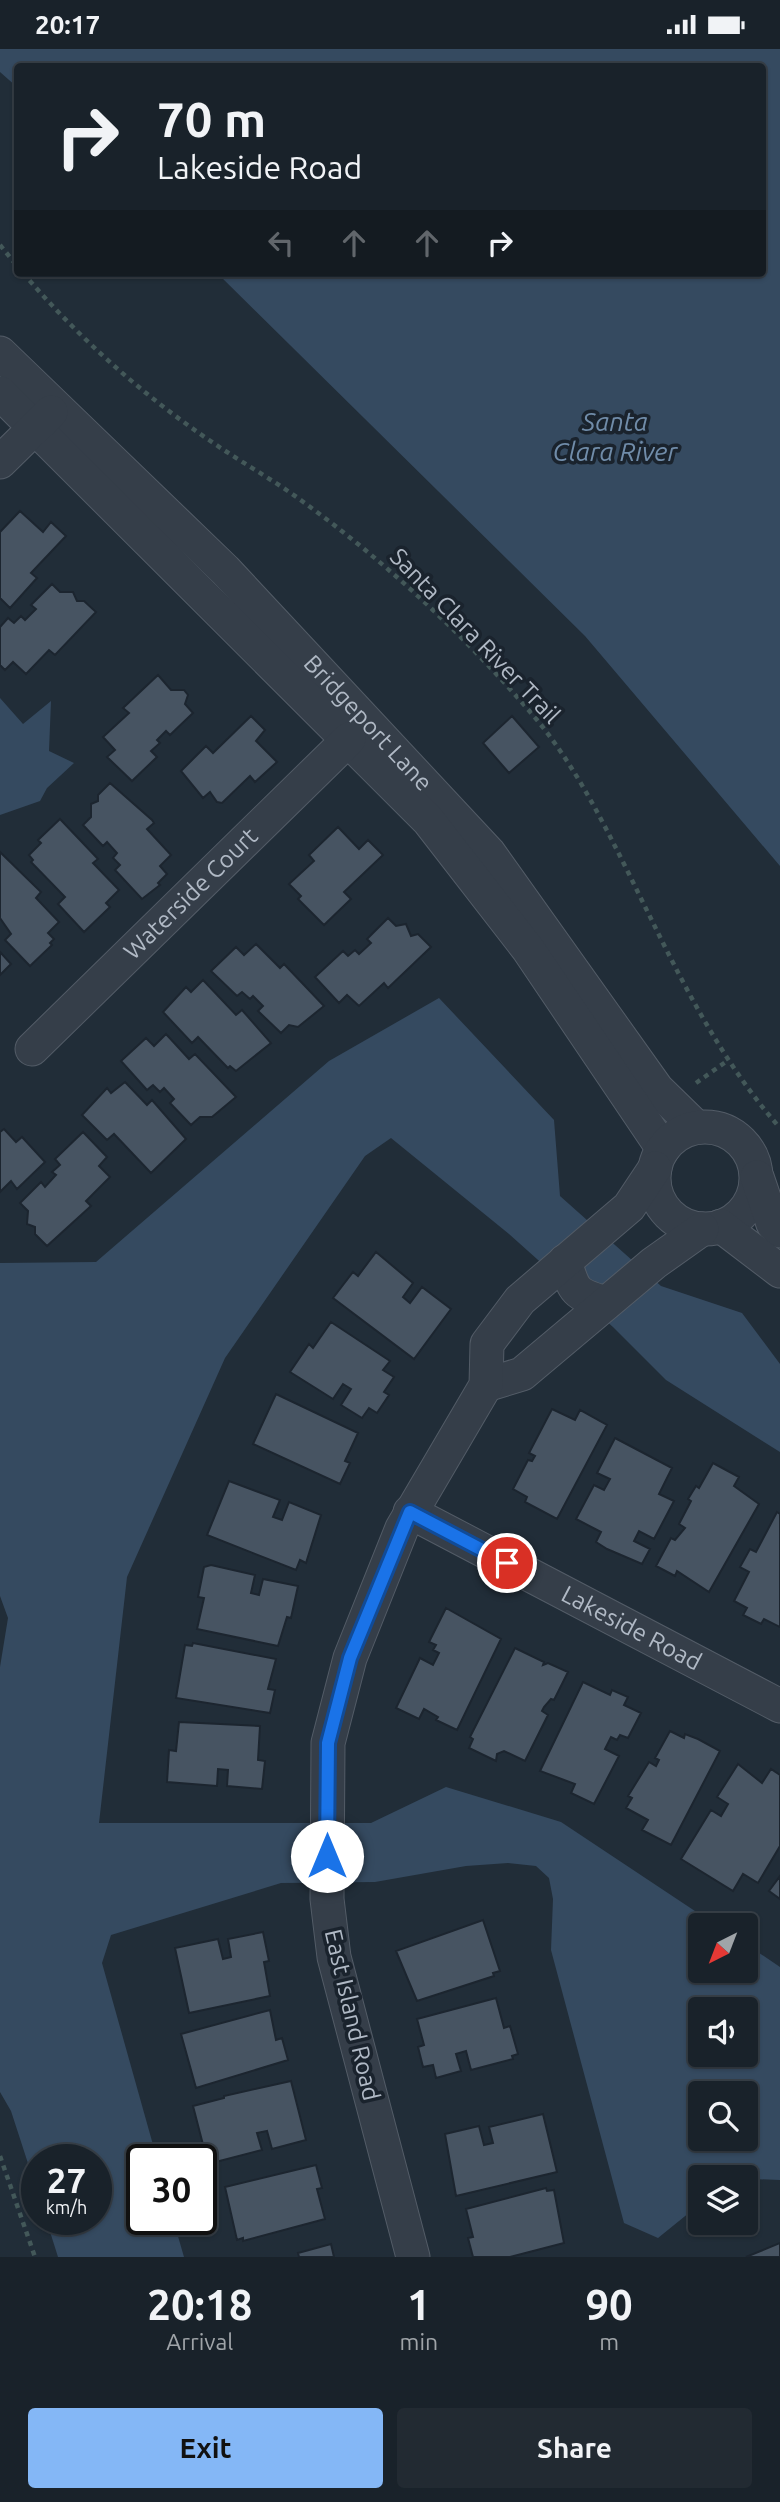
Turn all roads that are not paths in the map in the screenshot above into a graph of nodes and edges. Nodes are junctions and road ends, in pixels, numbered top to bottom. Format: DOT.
graph roads {
  1 [pos="0,353"];
  2 [pos="0,393"];
  3 [pos="45,419"];
  4 [pos="0,462"];
  5 [pos="349,739"];
  6 [pos="32,1049"];
  7 [pos="696,1127"];
  8 [pos="659,1159"];
  9 [pos="757,1177"];
  10 [pos="711,1227"];
  11 [pos="780,1231"];
  12 [pos="565,1261"];
  13 [pos="780,1271"];
  14 [pos="606,1303"];
  15 [pos="486,1384"];
  16 [pos="410,1512"];
  17 [pos="780,1706"];
  18 [pos="413,2257"];
  1 -- 3 [label="street, Bridgeport Lane"];
  2 -- 3 [label="street, Bridgeport Lane"];
  3 -- 4 [label="street"];
  3 -- 5 [label="street, Bridgeport Lane"];
  3 -- 7 [label="street, Bridgeport Lane"];
  5 -- 6 [label="street, Waterside Court"];
  5 -- 8 [label="street, Bridgeport Lane"];
  7 -- 8 [label="street"];
  7 -- 9 [label="street"];
  8 -- 10 [label="street, Bridgeport Lane"];
  8 -- 12 [label="street, East Island Road"];
  9 -- 10 [label="street"];
  9 -- 11 [label="street"];
  10 -- 13 [label="street, Bridgeport Lane"];
  10 -- 14 [label="street"];
  12 -- 14 [label="street"];
  12 -- 15 [label="street, East Island Road"];
  14 -- 15 [label="street"];
  15 -- 16 [label="street, East Island Road"];
  16 -- 17 [label="street, Lakeside Road"];
  16 -- 18 [label="street, East Island Road"];
}
